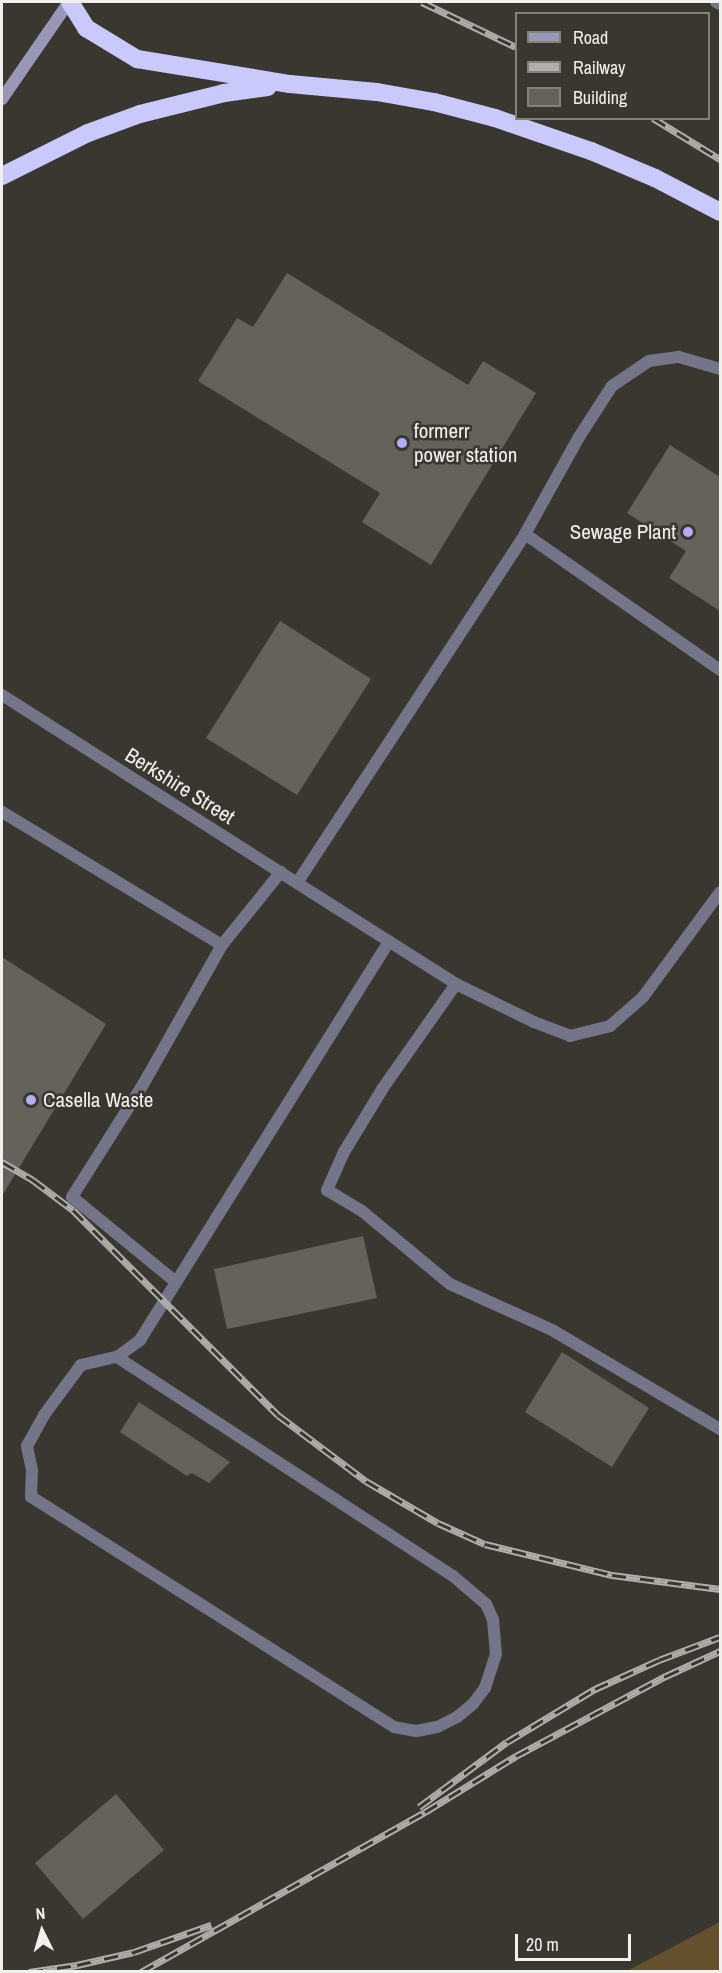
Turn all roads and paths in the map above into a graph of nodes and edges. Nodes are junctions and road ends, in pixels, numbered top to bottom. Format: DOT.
graph roads {
  1 [pos="70,2"];
  2 [pos="716,2"];
  3 [pos="720,4"];
  4 [pos="290,84"];
  5 [pos="2,99"];
  6 [pos="2,176"];
  7 [pos="720,212"];
  8 [pos="720,369"];
  9 [pos="525,534"];
  10 [pos="720,670"];
  11 [pos="2,695"];
  12 [pos="2,812"];
  13 [pos="281,872"];
  14 [pos="297,883"];
  15 [pos="720,892"];
  16 [pos="389,941"];
  17 [pos="222,945"];
  18 [pos="456,984"];
  19 [pos="176,1282"];
  20 [pos="117,1357"];
  21 [pos="720,1429"];
  1 -- 4 [label="highway"];
  1 -- 5 [label="main road"];
  2 -- 3 [label="street"];
  4 -- 6 [label="highway"];
  4 -- 7 [label="highway"];
  8 -- 9 [label="street"];
  9 -- 10 [label="street"];
  9 -- 14 [label="street"];
  11 -- 13 [label="street, Berkshire Street"];
  12 -- 17 [label="street"];
  13 -- 14 [label="street, Berkshire Street"];
  13 -- 17 [label="street"];
  14 -- 16 [label="street, Berkshire Street"];
  15 -- 18 [label="street, Berkshire Street"];
  16 -- 18 [label="street, Berkshire Street"];
  16 -- 19 [label="street"];
  17 -- 19 [label="street"];
  18 -- 21 [label="street"];
  19 -- 20 [label="street"];
  20 -- 20 [label="street"];
}
